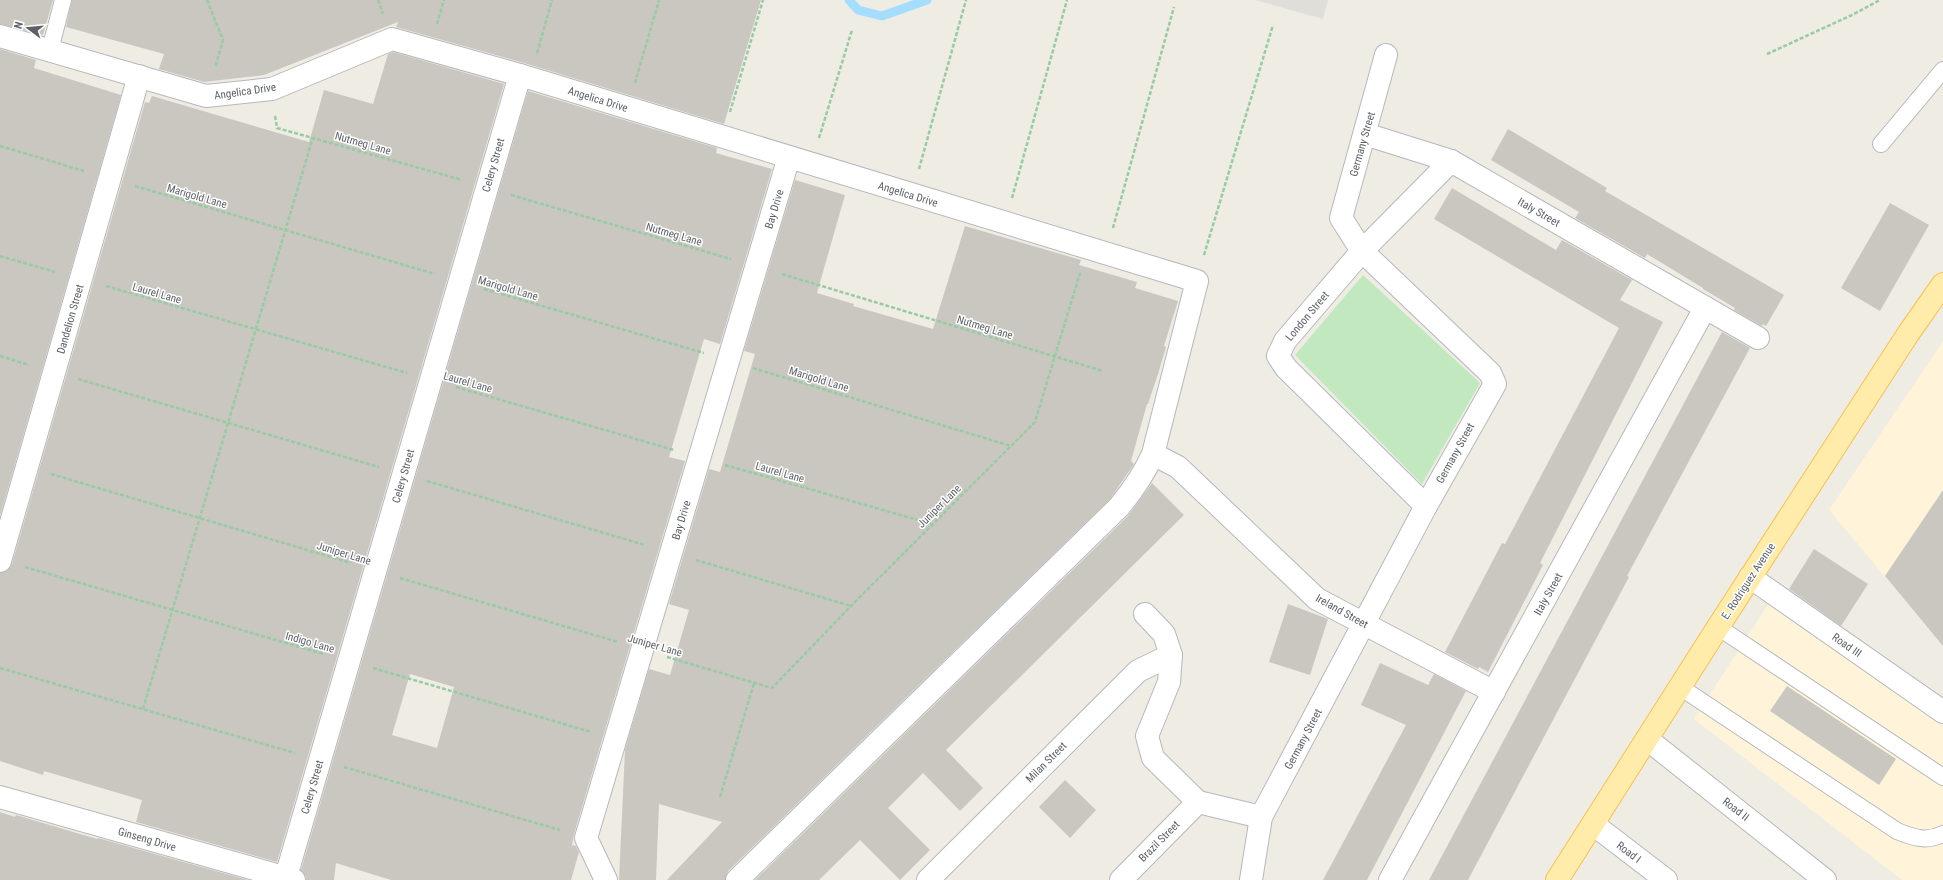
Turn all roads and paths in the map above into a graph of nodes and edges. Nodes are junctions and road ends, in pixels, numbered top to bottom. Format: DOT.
graph roads {
  1 [pos="64,0"];
  2 [pos="207,0"];
  3 [pos="552,0"];
  4 [pos="658,0"];
  5 [pos="763,0"];
  6 [pos="966,0"];
  7 [pos="1067,0"];
  8 [pos="1880,0"];
  9 [pos="1174,7"];
  10 [pos="1273,24"];
  11 [pos="852,30"];
  12 [pos="0,36"];
  13 [pos="50,50"];
  14 [pos="1767,54"];
  15 [pos="1386,55"];
  16 [pos="1943,70"];
  17 [pos="139,76"];
  18 [pos="525,77"];
  19 [pos="272,89"];
  20 [pos="206,96"];
  21 [pos="628,108"];
  22 [pos="1365,134"];
  23 [pos="313,137"];
  24 [pos="722,137"];
  25 [pos="1881,144"];
  26 [pos="0,146"];
  27 [pos="789,157"];
  28 [pos="1451,161"];
  29 [pos="811,164"];
  30 [pos="110,179"];
  31 [pos="487,188"];
  32 [pos="911,195"];
  33 [pos="1005,223"];
  34 [pos="285,231"];
  35 [pos="1097,251"];
  36 [pos="1362,252"];
  37 [pos="0,256"];
  38 [pos="756,267"];
  39 [pos="81,279"];
  40 [pos="1197,281"];
  41 [pos="460,282"];
  42 [pos="1943,284"];
  43 [pos="1705,308"];
  44 [pos="256,330"];
  45 [pos="1758,338"];
  46 [pos="1055,356"];
  47 [pos="728,361"];
  48 [pos="1103,371"];
  49 [pos="431,380"];
  50 [pos="1011,446"];
  51 [pos="1153,454"];
  52 [pos="700,457"];
  53 [pos="27,467"];
  54 [pos="1426,506"];
  55 [pos="200,518"];
  56 [pos="932,524"];
  57 [pos="0,560"];
  58 [pos="375,570"];
  59 [pos="1750,578"];
  60 [pos="173,610"];
  61 [pos="1145,614"];
  62 [pos="1365,623"];
  63 [pos="1718,627"];
  64 [pos="642,649"];
  65 [pos="1171,655"];
  66 [pos="349,661"];
  67 [pos="754,682"];
  68 [pos="1680,687"];
  69 [pos="1494,692"];
  70 [pos="143,709"];
  71 [pos="1943,712"];
  72 [pos="616,739"];
  73 [pos="1647,739"];
  74 [pos="1943,778"];
  75 [pos="0,797"];
  76 [pos="720,797"];
  77 [pos="1198,802"];
  78 [pos="1261,817"];
  79 [pos="1593,824"];
  80 [pos="1943,834"];
  81 [pos="288,879"];
  82 [pos="606,880"];
  83 [pos="737,880"];
  84 [pos="928,880"];
  85 [pos="1121,880"];
  86 [pos="1251,880"];
  87 [pos="1390,880"];
  88 [pos="1557,880"];
  89 [pos="1666,880"];
  90 [pos="1825,880"];
  1 -- 13 [label="lane"];
  2 -- 20 [label="path"];
  3 -- 18 [label="path"];
  4 -- 21 [label="path"];
  5 -- 24 [label="path"];
  6 -- 32 [label="path"];
  7 -- 33 [label="path"];
  8 -- 14 [label="path"];
  9 -- 35 [label="path, Juniper Lane"];
  10 -- 40 [label="path"];
  11 -- 29 [label="path"];
  12 -- 13 [label="street, Angelica Drive"];
  13 -- 17 [label="street, Angelica Drive"];
  15 -- 22 [label="street, Germany Street"];
  16 -- 25 [label="lane"];
  17 -- 20 [label="street, Angelica Drive"];
  17 -- 30 [label="street, Dandelion Street"];
  18 -- 19 [label="street, Angelica Drive"];
  18 -- 21 [label="street, Angelica Drive"];
  18 -- 31 [label="street, Celery Street"];
  19 -- 20 [label="street, Angelica Drive"];
  19 -- 23 [label="path, Nutmeg Lane"];
  21 -- 24 [label="street, Angelica Drive"];
  22 -- 28 [label="street, Italy Street"];
  22 -- 36 [label="street, Germany Street"];
  23 -- 31 [label="path, Nutmeg Lane"];
  23 -- 34 [label="path"];
  24 -- 27 [label="street, Angelica Drive"];
  26 -- 30 [label="path, Marigold Lane"];
  27 -- 29 [label="street, Angelica Drive"];
  27 -- 38 [label="street, Bay Drive"];
  28 -- 36 [label="street, London Street"];
  28 -- 43 [label="street, Italy Street"];
  29 -- 32 [label="street, Angelica Drive"];
  30 -- 34 [label="path, Marigold Lane"];
  30 -- 39 [label="street, Dandelion Street"];
  31 -- 38 [label="path, Nutmeg Lane"];
  31 -- 41 [label="street, Celery Street"];
  32 -- 33 [label="street, Angelica Drive"];
  33 -- 35 [label="street, Angelica Drive"];
  34 -- 41 [label="path, Marigold Lane"];
  34 -- 44 [label="path"];
  35 -- 40 [label="street, Angelica Drive"];
  35 -- 46 [label="path, Juniper Lane"];
  36 -- 54 [label="street, Germany Street"];
  36 -- 54 [label="street, London Street"];
  37 -- 39 [label="path, Laurel Lane"];
  38 -- 46 [label="path, Nutmeg Lane"];
  38 -- 47 [label="street, Bay Drive"];
  39 -- 44 [label="path, Laurel Lane"];
  39 -- 53 [label="street, Dandelion Street"];
  40 -- 51 [label="street"];
  41 -- 47 [label="path, Marigold Lane"];
  41 -- 49 [label="street, Celery Street"];
  42 -- 59 [label="main road, E. Rodriguez Avenue"];
  43 -- 45 [label="street, Italy Street"];
  43 -- 69 [label="street, Italy Street"];
  44 -- 49 [label="path, Laurel Lane"];
  44 -- 55 [label="path"];
  46 -- 48 [label="path, Nutmeg Lane"];
  46 -- 50 [label="path, Juniper Lane"];
  47 -- 50 [label="path, Marigold Lane"];
  47 -- 52 [label="street, Bay Drive"];
  49 -- 52 [label="path, Laurel Lane"];
  49 -- 58 [label="street, Celery Street"];
  50 -- 56 [label="path, Juniper Lane"];
  51 -- 62 [label="street, Ireland Street"];
  51 -- 83 [label="street"];
  52 -- 56 [label="path, Laurel Lane"];
  52 -- 64 [label="street, Bay Drive"];
  53 -- 55 [label="path, Juniper Lane"];
  53 -- 57 [label="street, Dandelion Street"];
  54 -- 62 [label="street, Germany Street"];
  55 -- 58 [label="path, Juniper Lane"];
  55 -- 60 [label="path"];
  56 -- 67 [label="path, Juniper Lane"];
  57 -- 60 [label="path, Indigo Lane"];
  58 -- 64 [label="path, Juniper Lane"];
  58 -- 66 [label="street, Celery Street"];
  59 -- 63 [label="main road, E. Rodriguez Avenue"];
  59 -- 71 [label="street, Road III"];
  60 -- 66 [label="path, Indigo Lane"];
  60 -- 70 [label="path"];
  61 -- 65 [label="street"];
  62 -- 69 [label="street, Ireland Street"];
  62 -- 78 [label="street, Germany Street"];
  63 -- 68 [label="main road, E. Rodriguez Avenue"];
  63 -- 74 [label="lane"];
  64 -- 67 [label="path, Juniper Lane"];
  64 -- 72 [label="street, Bay Drive"];
  65 -- 77 [label="street"];
  65 -- 84 [label="street, Milan Street"];
  66 -- 72 [label="path, Indigo Lane"];
  66 -- 81 [label="street, Celery Street"];
  67 -- 76 [label="path"];
  68 -- 73 [label="main road, E. Rodriguez Avenue"];
  68 -- 80 [label="lane"];
  69 -- 87 [label="street, Italy Street"];
  72 -- 82 [label="street, Bay Drive"];
  73 -- 79 [label="main road, E. Rodriguez Avenue"];
  73 -- 90 [label="street, Road II"];
  75 -- 81 [label="street, Ginseng Drive"];
  77 -- 78 [label="street"];
  77 -- 85 [label="street, Brazil Street"];
  78 -- 86 [label="street, Germany Street"];
  79 -- 88 [label="main road, E. Rodriguez Avenue"];
  79 -- 89 [label="street, Road I"];
}
